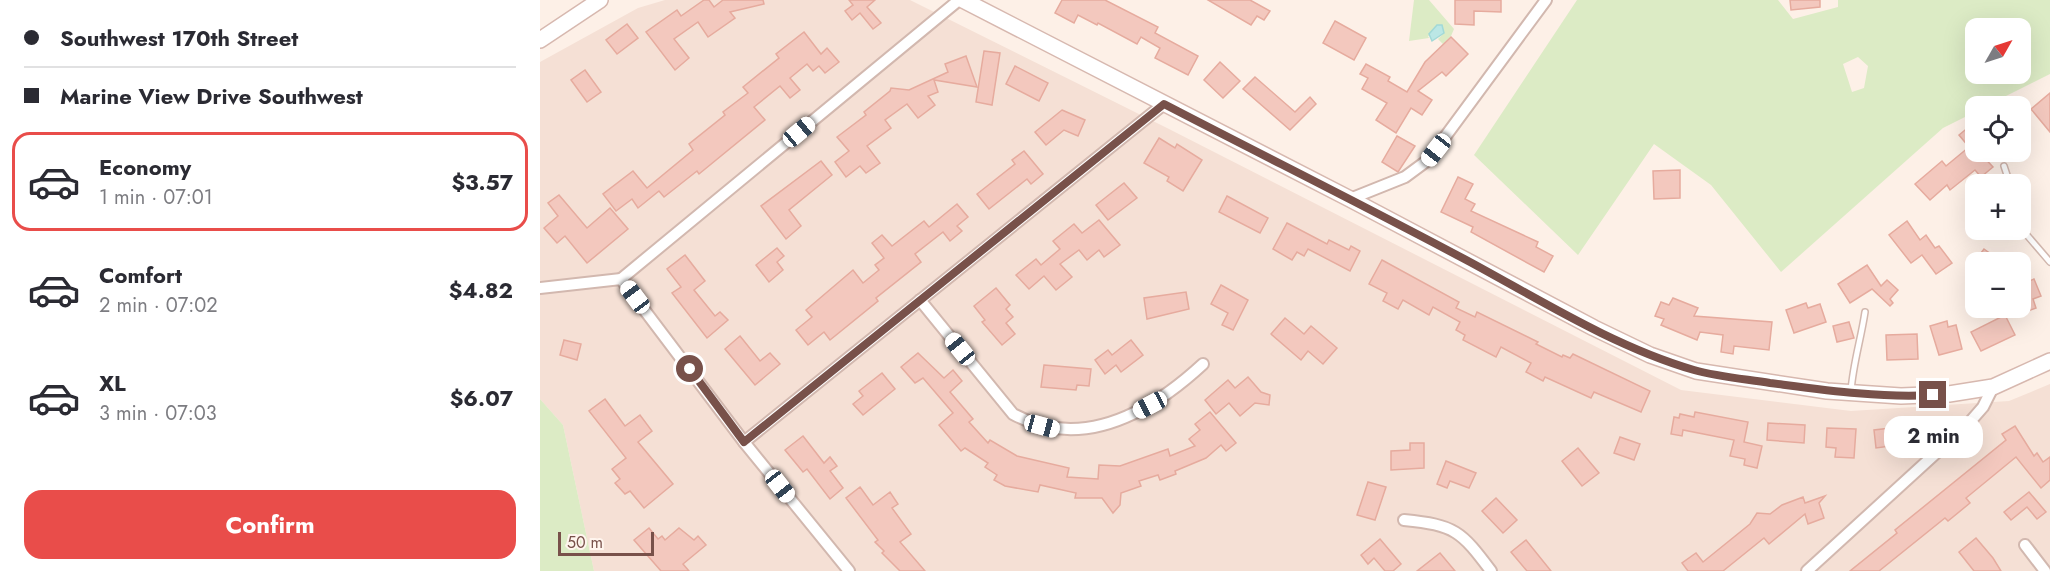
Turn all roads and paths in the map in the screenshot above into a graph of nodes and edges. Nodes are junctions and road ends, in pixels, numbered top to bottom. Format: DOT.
graph roads {
  1 [pos="600,0"];
  2 [pos="958,0"];
  3 [pos="963,0"];
  4 [pos="1546,0"];
  5 [pos="540,40"];
  6 [pos="1164,104"];
  7 [pos="2004,166"];
  8 [pos="2007,174"];
  9 [pos="1350,199"];
  10 [pos="2031,240"];
  11 [pos="2050,262"];
  12 [pos="621,279"];
  13 [pos="540,288"];
  14 [pos="920,300"];
  15 [pos="1865,312"];
  16 [pos="2050,361"];
  17 [pos="1203,364"];
  18 [pos="1993,387"];
  19 [pos="1851,393"];
  20 [pos="744,442"];
  21 [pos="1404,520"];
  22 [pos="2025,545"];
  23 [pos="849,571"];
  24 [pos="1491,571"];
  25 [pos="1807,571"];
  26 [pos="2045,571"];
  1 -- 5 [label="street"];
  2 -- 12 [label="street"];
  3 -- 6 [label="street"];
  4 -- 9 [label="street"];
  6 -- 9 [label="street"];
  6 -- 14 [label="street"];
  7 -- 8 [label="lane"];
  9 -- 19 [label="street"];
  10 -- 11 [label="lane"];
  12 -- 13 [label="street"];
  12 -- 20 [label="street"];
  14 -- 17 [label="street"];
  14 -- 20 [label="street"];
  15 -- 19 [label="lane"];
  16 -- 18 [label="street"];
  18 -- 19 [label="street"];
  18 -- 25 [label="street"];
  20 -- 23 [label="street"];
  21 -- 24 [label="street"];
  22 -- 26 [label="street"];
}
